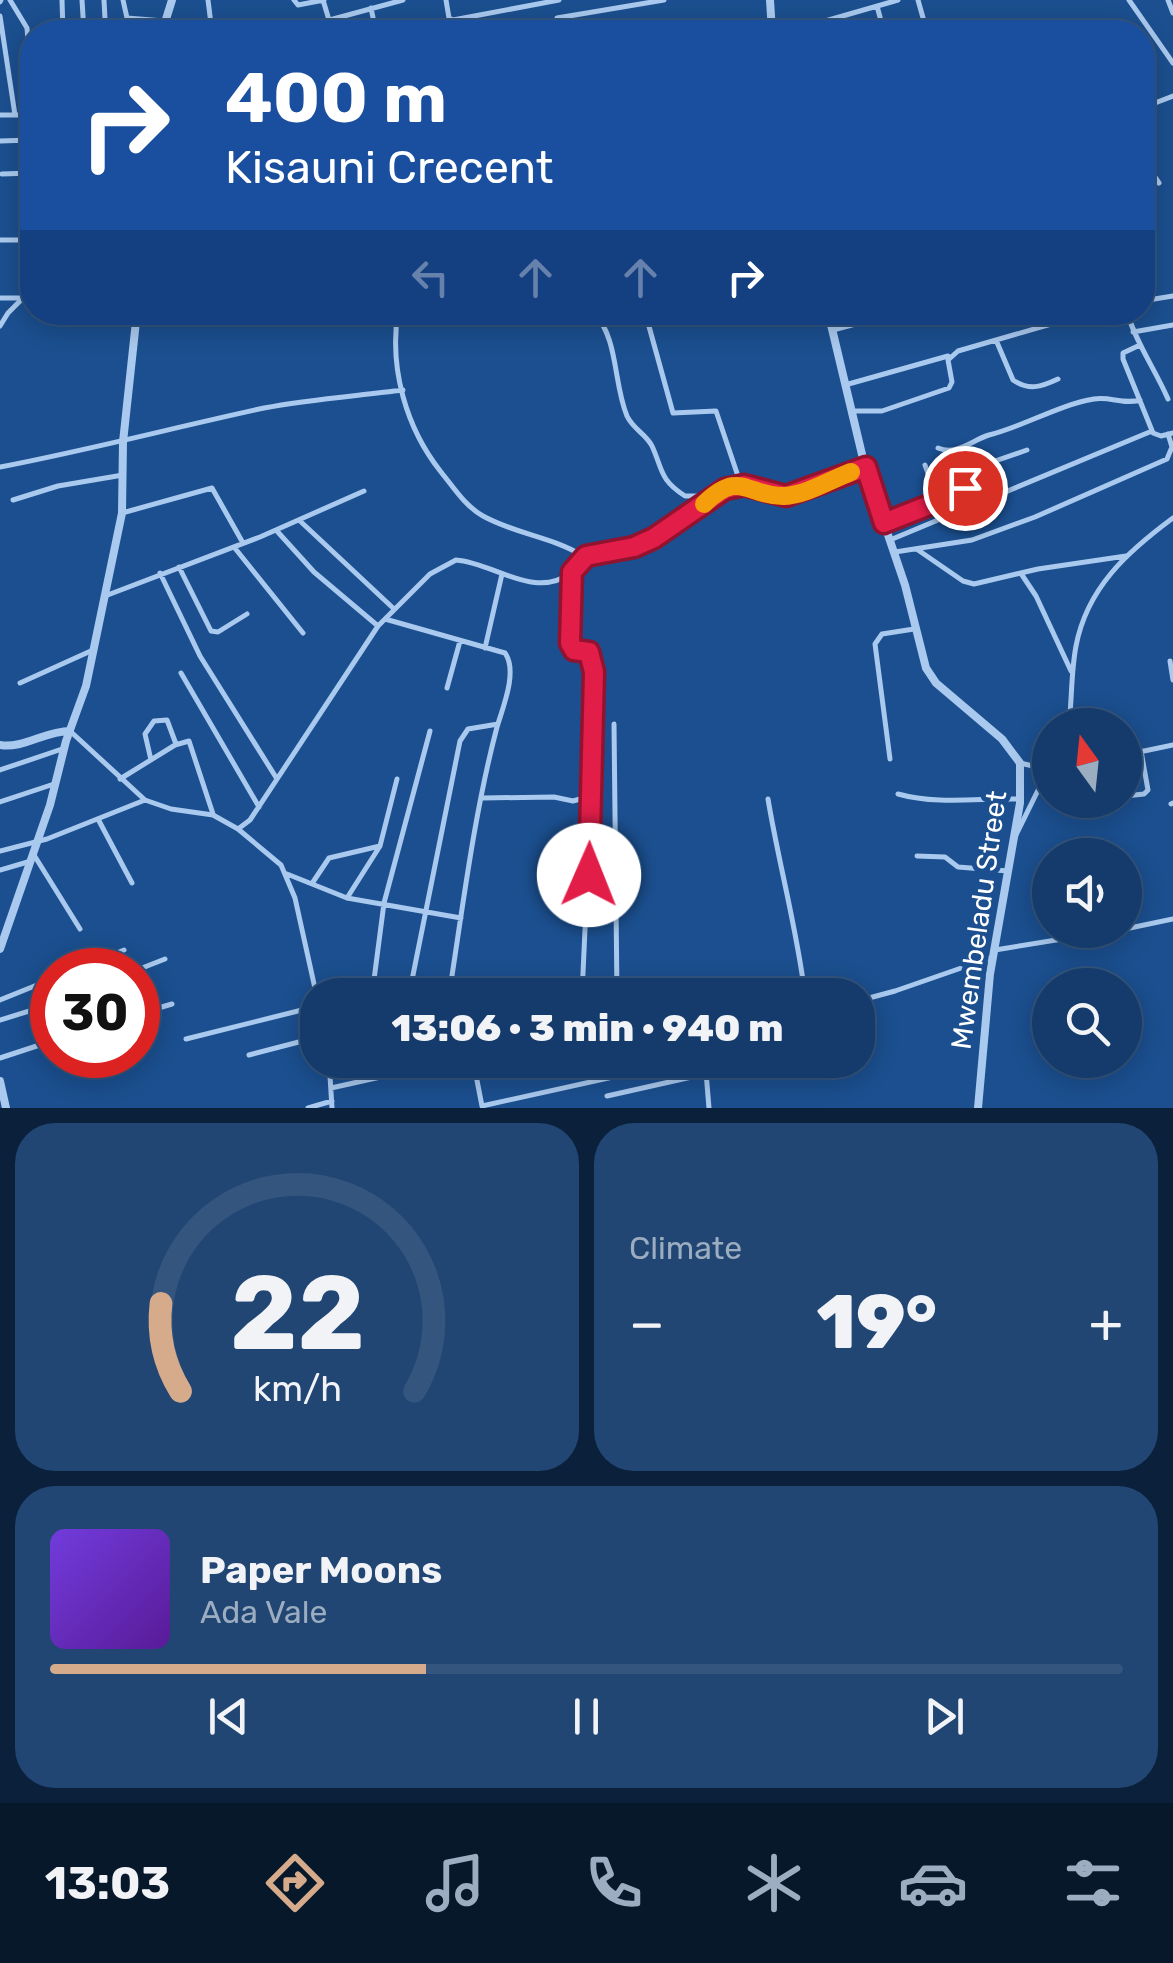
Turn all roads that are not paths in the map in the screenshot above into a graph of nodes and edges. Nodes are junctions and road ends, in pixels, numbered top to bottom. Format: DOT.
graph roads {
  1 [pos="104,0"];
  2 [pos="123,0"];
  3 [pos="294,0"];
  4 [pos="324,0"];
  5 [pos="403,0"];
  6 [pos="447,0"];
  7 [pos="559,0"];
  8 [pos="664,0"];
  9 [pos="898,0"];
  10 [pos="1168,0"];
  11 [pos="877,6"];
  12 [pos="371,8"];
  13 [pos="1173,13"];
  14 [pos="0,16"];
  15 [pos="557,18"];
  16 [pos="332,19"];
  17 [pos="106,20"];
  18 [pos="152,20"];
  19 [pos="328,20"];
  20 [pos="374,20"];
  21 [pos="829,20"];
  22 [pos="881,20"];
  23 [pos="1155,37"];
  24 [pos="1173,62"];
  25 [pos="0,115"];
  26 [pos="15,115"];
  27 [pos="20,115"];
  28 [pos="1155,178"];
  29 [pos="1159,184"];
  30 [pos="20,302"];
  31 [pos="136,325"];
  32 [pos="397,325"];
  33 [pos="602,325"];
  34 [pos="649,325"];
  35 [pos="831,325"];
  36 [pos="852,325"];
  37 [pos="1040,325"];
  38 [pos="1131,325"];
  39 [pos="1173,325"];
  40 [pos="0,326"];
  41 [pos="832,330"];
  42 [pos="1133,332"];
  43 [pos="996,340"];
  44 [pos="1140,345"];
  45 [pos="950,356"];
  46 [pos="1058,379"];
  47 [pos="845,385"];
  48 [pos="402,390"];
  49 [pos="1168,399"];
  50 [pos="1140,400"];
  51 [pos="851,411"];
  52 [pos="1152,431"];
  53 [pos="1171,433"];
  54 [pos="123,442"];
  55 [pos="938,448"];
  56 [pos="1027,450"];
  57 [pos="925,464"];
  58 [pos="0,467"];
  59 [pos="866,467"];
  60 [pos="123,476"];
  61 [pos="741,485"];
  62 [pos="364,491"];
  63 [pos="712,496"];
  64 [pos="13,500"];
  65 [pos="938,502"];
  66 [pos="122,513"];
  67 [pos="1173,518"];
  68 [pos="299,520"];
  69 [pos="884,523"];
  70 [pos="276,530"];
  71 [pos="890,540"];
  72 [pos="243,543"];
  73 [pos="234,547"];
  74 [pos="918,550"];
  75 [pos="894,552"];
  76 [pos="586,556"];
  77 [pos="1126,556"];
  78 [pos="179,567"];
  79 [pos="572,572"];
  80 [pos="160,573"];
  81 [pos="502,574"];
  82 [pos="1022,575"];
  83 [pos="102,598"];
  84 [pos="393,608"];
  85 [pos="247,614"];
  86 [pos="385,619"];
  87 [pos="378,626"];
  88 [pos="914,629"];
  89 [pos="303,633"];
  90 [pos="460,641"];
  91 [pos="485,648"];
  92 [pos="93,650"];
  93 [pos="1170,660"];
  94 [pos="181,673"];
  95 [pos="1073,674"];
  96 [pos="1173,680"];
  97 [pos="20,682"];
  98 [pos="447,688"];
  99 [pos="1070,708"];
  100 [pos="498,724"];
  101 [pos="614,724"];
  102 [pos="70,731"];
  103 [pos="430,731"];
  104 [pos="176,744"];
  105 [pos="0,745"];
  106 [pos="1173,745"];
  107 [pos="65,748"];
  108 [pos="1142,751"];
  109 [pos="1142,757"];
  110 [pos="890,759"];
  111 [pos="151,760"];
  112 [pos="1020,763"];
  113 [pos="1032,765"];
  114 [pos="0,770"];
  115 [pos="120,779"];
  116 [pos="277,779"];
  117 [pos="397,780"];
  118 [pos="57,783"];
  119 [pos="898,794"];
  120 [pos="1142,794"];
  121 [pos="590,796"];
  122 [pos="482,798"];
  123 [pos="768,799"];
  124 [pos="1020,799"];
  125 [pos="145,800"];
  126 [pos="0,802"];
  127 [pos="1032,802"];
  128 [pos="259,807"];
  129 [pos="213,815"];
  130 [pos="98,819"];
  131 [pos="238,829"];
  132 [pos="38,838"];
  133 [pos="1014,838"];
  134 [pos="380,846"];
  135 [pos="0,850"];
  136 [pos="916,856"];
  137 [pos="32,858"];
  138 [pos="0,870"];
  139 [pos="1008,871"];
  140 [pos="288,874"];
  141 [pos="313,882"];
  142 [pos="132,883"];
  143 [pos="347,898"];
  144 [pos="384,904"];
  145 [pos="424,910"];
  146 [pos="461,918"];
  147 [pos="1173,919"];
  148 [pos="1142,925"];
  149 [pos="80,929"];
  150 [pos="1032,946"];
  151 [pos="0,949"];
  152 [pos="994,953"];
  153 [pos="165,959"];
  154 [pos="160,961"];
  155 [pos="312,978"];
  156 [pos="374,978"];
  157 [pos="412,978"];
  158 [pos="452,978"];
  159 [pos="583,978"];
  160 [pos="616,978"];
  161 [pos="803,978"];
  162 [pos="30,988"];
  163 [pos="875,996"];
  164 [pos="0,1000"];
  165 [pos="172,1004"];
  166 [pos="160,1008"];
  167 [pos="300,1009"];
  168 [pos="30,1011"];
  169 [pos="0,1020"];
  170 [pos="186,1039"];
  171 [pos="300,1041"];
  172 [pos="30,1048"];
  173 [pos="249,1054"];
  174 [pos="0,1058"];
  175 [pos="330,1078"];
  176 [pos="376,1078"];
  177 [pos="476,1078"];
  178 [pos="610,1078"];
  179 [pos="687,1078"];
  180 [pos="705,1078"];
  181 [pos="0,1081"];
  182 [pos="331,1088"];
  183 [pos="607,1096"];
  184 [pos="332,1104"];
  185 [pos="482,1107"];
  186 [pos="6,1108"];
  187 [pos="308,1108"];
  188 [pos="708,1108"];
  189 [pos="978,1108"];
  1 -- 17 [label="street"];
  2 -- 18 [label="street"];
  3 -- 4 [label="street"];
  4 -- 16 [label="street"];
  5 -- 12 [label="street"];
  6 -- 7 [label="street"];
  8 -- 15 [label="street"];
  9 -- 11 [label="street"];
  10 -- 13 [label="street"];
  11 -- 21 [label="street"];
  11 -- 22 [label="street"];
  12 -- 16 [label="street"];
  12 -- 20 [label="street"];
  14 -- 26 [label="street"];
  16 -- 19 [label="street"];
  23 -- 24 [label="street"];
  25 -- 26 [label="street"];
  26 -- 27 [label="street"];
  28 -- 29 [label="street"];
  30 -- 40 [label="street"];
  31 -- 54 [label="street"];
  32 -- 48 [label="street"];
  33 -- 63 [label="street"];
  34 -- 61 [label="street"];
  35 -- 41 [label="street, Mwembeladu Street"];
  36 -- 41 [label="street"];
  37 -- 43 [label="street"];
  38 -- 42 [label="street"];
  39 -- 42 [label="street"];
  41 -- 47 [label="street, Mwembeladu Street"];
  42 -- 44 [label="street"];
  43 -- 45 [label="street"];
  43 -- 46 [label="street"];
  44 -- 49 [label="street"];
  44 -- 50 [label="street"];
  45 -- 47 [label="street"];
  45 -- 51 [label="street"];
  47 -- 51 [label="street, Mwembeladu Street"];
  48 -- 54 [label="street"];
  48 -- 76 [label="street"];
  50 -- 52 [label="street"];
  50 -- 55 [label="street"];
  51 -- 59 [label="street, Mwembeladu Street"];
  52 -- 53 [label="street"];
  52 -- 71 [label="street"];
  53 -- 74 [label="street"];
  54 -- 58 [label="street"];
  54 -- 60 [label="street"];
  56 -- 65 [label="street"];
  57 -- 65 [label="street"];
  59 -- 61 [label="street"];
  59 -- 69 [label="street, Mwembeladu Street"];
  60 -- 64 [label="street"];
  60 -- 66 [label="street"];
  61 -- 63 [label="street"];
  62 -- 68 [label="street"];
  63 -- 76 [label="street"];
  65 -- 69 [label="street"];
  66 -- 72 [label="street"];
  66 -- 83 [label="street"];
  67 -- 77 [label="street"];
  68 -- 70 [label="street"];
  68 -- 84 [label="street"];
  69 -- 71 [label="street, Mwembeladu Street"];
  70 -- 72 [label="street"];
  70 -- 87 [label="street"];
  71 -- 75 [label="street, Mwembeladu Street"];
  72 -- 73 [label="street"];
  73 -- 78 [label="street"];
  73 -- 89 [label="street"];
  74 -- 75 [label="street"];
  74 -- 82 [label="street"];
  75 -- 88 [label="street, Mwembeladu Street"];
  76 -- 79 [label="street"];
  77 -- 82 [label="street"];
  77 -- 95 [label="street"];
  78 -- 80 [label="street"];
  78 -- 85 [label="street"];
  79 -- 81 [label="street"];
  79 -- 121 [label="street"];
  80 -- 83 [label="street"];
  80 -- 116 [label="street"];
  81 -- 84 [label="street"];
  81 -- 91 [label="street"];
  82 -- 95 [label="street"];
  83 -- 92 [label="street"];
  84 -- 86 [label="street"];
  86 -- 87 [label="street"];
  86 -- 90 [label="street"];
  87 -- 116 [label="street"];
  88 -- 110 [label="street"];
  88 -- 112 [label="street, Mwembeladu Street"];
  90 -- 91 [label="street"];
  90 -- 98 [label="street"];
  91 -- 100 [label="street"];
  92 -- 97 [label="street"];
  92 -- 102 [label="street"];
  93 -- 96 [label="street"];
  94 -- 128 [label="street"];
  95 -- 99 [label="street"];
  100 -- 122 [label="street"];
  100 -- 145 [label="street"];
  101 -- 160 [label="street"];
  102 -- 105 [label="street"];
  102 -- 107 [label="street"];
  102 -- 115 [label="street"];
  103 -- 144 [label="street"];
  104 -- 111 [label="street"];
  104 -- 111 [label="street"];
  104 -- 129 [label="street"];
  106 -- 108 [label="street"];
  107 -- 114 [label="street"];
  107 -- 118 [label="street"];
  109 -- 120 [label="street"];
  111 -- 115 [label="street"];
  112 -- 113 [label="street"];
  112 -- 124 [label="street, Mwembeladu Street"];
  115 -- 125 [label="street"];
  116 -- 128 [label="street"];
  117 -- 134 [label="street"];
  118 -- 126 [label="street"];
  118 -- 132 [label="street"];
  119 -- 124 [label="street"];
  121 -- 122 [label="street"];
  121 -- 159 [label="street"];
  122 -- 146 [label="street"];
  123 -- 161 [label="street"];
  124 -- 133 [label="street, Mwembeladu Street"];
  125 -- 129 [label="street"];
  125 -- 130 [label="street"];
  127 -- 133 [label="street"];
  128 -- 131 [label="street"];
  129 -- 131 [label="street"];
  130 -- 132 [label="street"];
  130 -- 142 [label="street"];
  131 -- 140 [label="street"];
  132 -- 135 [label="street"];
  132 -- 137 [label="street"];
  133 -- 139 [label="street, Mwembeladu Street"];
  134 -- 141 [label="street"];
  134 -- 143 [label="street"];
  136 -- 139 [label="street"];
  137 -- 138 [label="street"];
  137 -- 149 [label="street"];
  137 -- 151 [label="street"];
  139 -- 152 [label="street, Mwembeladu Street"];
  140 -- 141 [label="street"];
  140 -- 155 [label="street"];
  141 -- 143 [label="street"];
  143 -- 144 [label="street"];
  144 -- 145 [label="street"];
  144 -- 156 [label="street"];
  145 -- 146 [label="street"];
  145 -- 157 [label="street"];
  146 -- 158 [label="street"];
  147 -- 148 [label="street"];
  150 -- 152 [label="street"];
  152 -- 163 [label="street"];
  152 -- 189 [label="street, Mwembeladu Street"];
  153 -- 154 [label="street"];
  162 -- 164 [label="street"];
  165 -- 166 [label="street"];
  167 -- 170 [label="street"];
  168 -- 169 [label="street"];
  171 -- 173 [label="street"];
  172 -- 174 [label="street"];
  175 -- 182 [label="street"];
  176 -- 182 [label="street"];
  177 -- 185 [label="street"];
  178 -- 185 [label="street"];
  179 -- 183 [label="street"];
  180 -- 188 [label="street"];
  181 -- 186 [label="street"];
  182 -- 184 [label="street"];
  184 -- 187 [label="street"];
}
